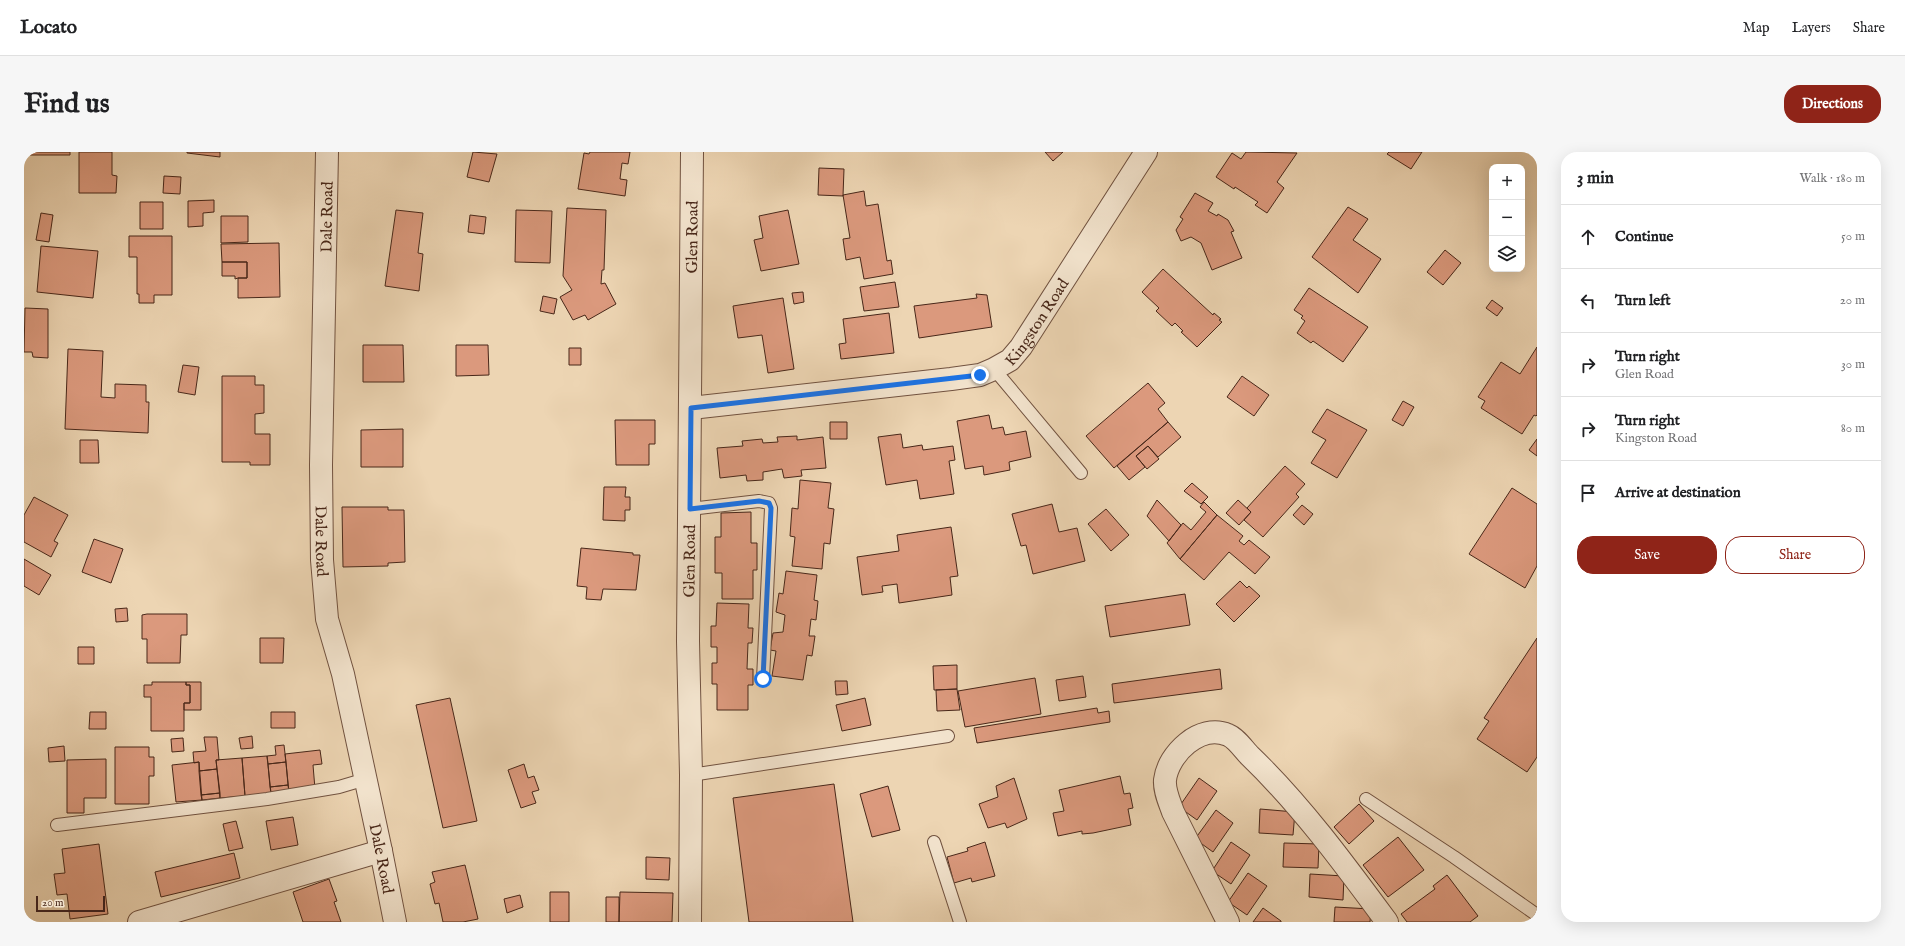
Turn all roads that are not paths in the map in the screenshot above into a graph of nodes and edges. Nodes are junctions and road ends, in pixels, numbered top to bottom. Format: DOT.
graph roads {
  1 [pos="327,152"];
  2 [pos="692,152"];
  3 [pos="1146,152"];
  4 [pos="994,369"];
  5 [pos="691,408"];
  6 [pos="1081,473"];
  7 [pos="690,509"];
  8 [pos="763,679"];
  9 [pos="948,736"];
  10 [pos="692,775"];
  11 [pos="366,779"];
  12 [pos="1366,799"];
  13 [pos="57,825"];
  14 [pos="934,842"];
  15 [pos="381,851"];
  16 [pos="1537,915"];
  17 [pos="139,922"];
  18 [pos="394,922"];
  19 [pos="690,922"];
  20 [pos="960,922"];
  21 [pos="1228,922"];
  22 [pos="1387,922"];
  1 -- 11 [label="street, Dale Road"];
  2 -- 5 [label="street, Glen Road"];
  3 -- 4 [label="street, Kingston Road"];
  4 -- 5 [label="street, Kingston Road"];
  4 -- 6 [label="lane"];
  5 -- 7 [label="street, Glen Road"];
  7 -- 8 [label="lane"];
  7 -- 10 [label="street, Glen Road"];
  9 -- 10 [label="lane"];
  10 -- 19 [label="street, Glen Road"];
  11 -- 13 [label="lane"];
  11 -- 15 [label="street, Dale Road"];
  12 -- 16 [label="lane"];
  14 -- 20 [label="lane"];
  15 -- 17 [label="street"];
  15 -- 18 [label="street, Dale Road"];
  21 -- 22 [label="street"];
}
